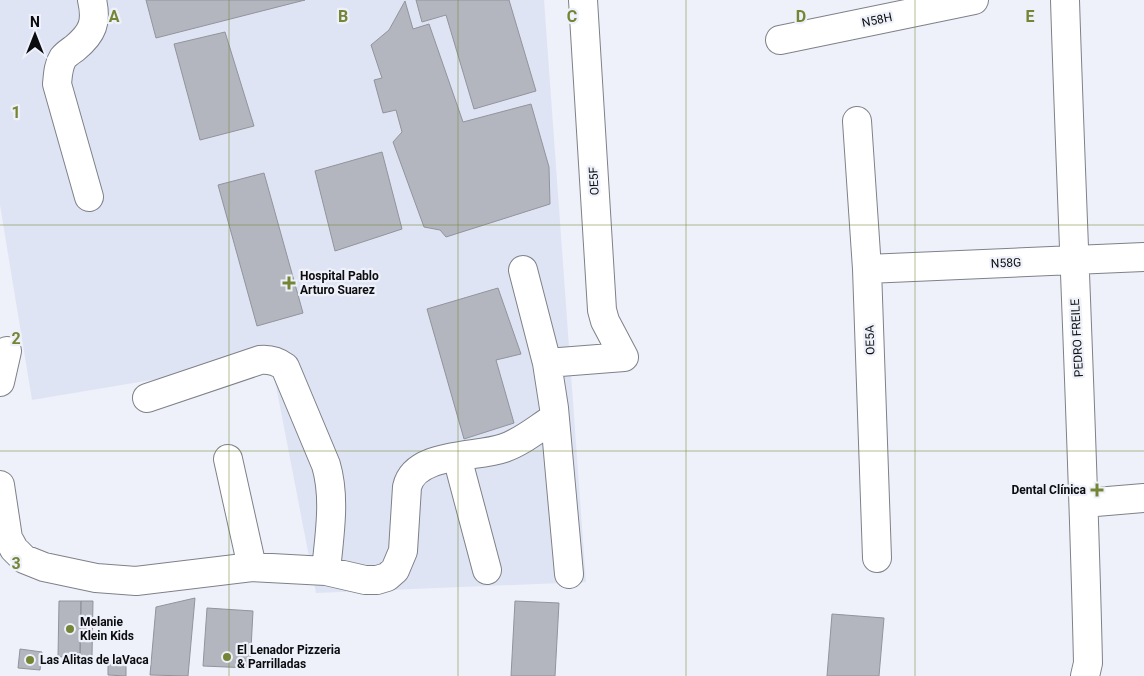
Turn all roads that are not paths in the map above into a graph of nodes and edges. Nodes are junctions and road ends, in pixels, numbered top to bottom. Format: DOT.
graph roads {
  1 [pos="92,0"];
  2 [pos="583,0"];
  3 [pos="974,0"];
  4 [pos="1065,0"];
  5 [pos="780,40"];
  6 [pos="857,121"];
  7 [pos="89,197"];
  8 [pos="1144,257"];
  9 [pos="1074,259"];
  10 [pos="867,269"];
  11 [pos="523,270"];
  12 [pos="7,351"];
  13 [pos="547,363"];
  14 [pos="0,382"];
  15 [pos="147,398"];
  16 [pos="554,418"];
  17 [pos="457,457"];
  18 [pos="228,459"];
  19 [pos="0,485"];
  20 [pos="1144,498"];
  21 [pos="1084,503"];
  22 [pos="877,558"];
  23 [pos="252,567"];
  24 [pos="487,570"];
  25 [pos="326,571"];
  26 [pos="568,574"];
  27 [pos="1085,676"];
  1 -- 7 [label="street"];
  2 -- 13 [label="street, OE5F"];
  3 -- 5 [label="street, N58H"];
  4 -- 9 [label="street, PEDRO FREILE"];
  6 -- 10 [label="street, OE5A"];
  8 -- 9 [label="street, N58G"];
  9 -- 10 [label="street, N58G"];
  9 -- 21 [label="street, PEDRO FREILE"];
  10 -- 22 [label="street, OE5A"];
  11 -- 13 [label="street"];
  12 -- 14 [label="street"];
  13 -- 16 [label="street"];
  15 -- 25 [label="street"];
  16 -- 17 [label="street"];
  16 -- 26 [label="street"];
  17 -- 24 [label="street"];
  17 -- 25 [label="street"];
  18 -- 23 [label="street"];
  19 -- 23 [label="street"];
  20 -- 21 [label="street"];
  21 -- 27 [label="street, PEDRO FREILE"];
  23 -- 25 [label="street"];
}
